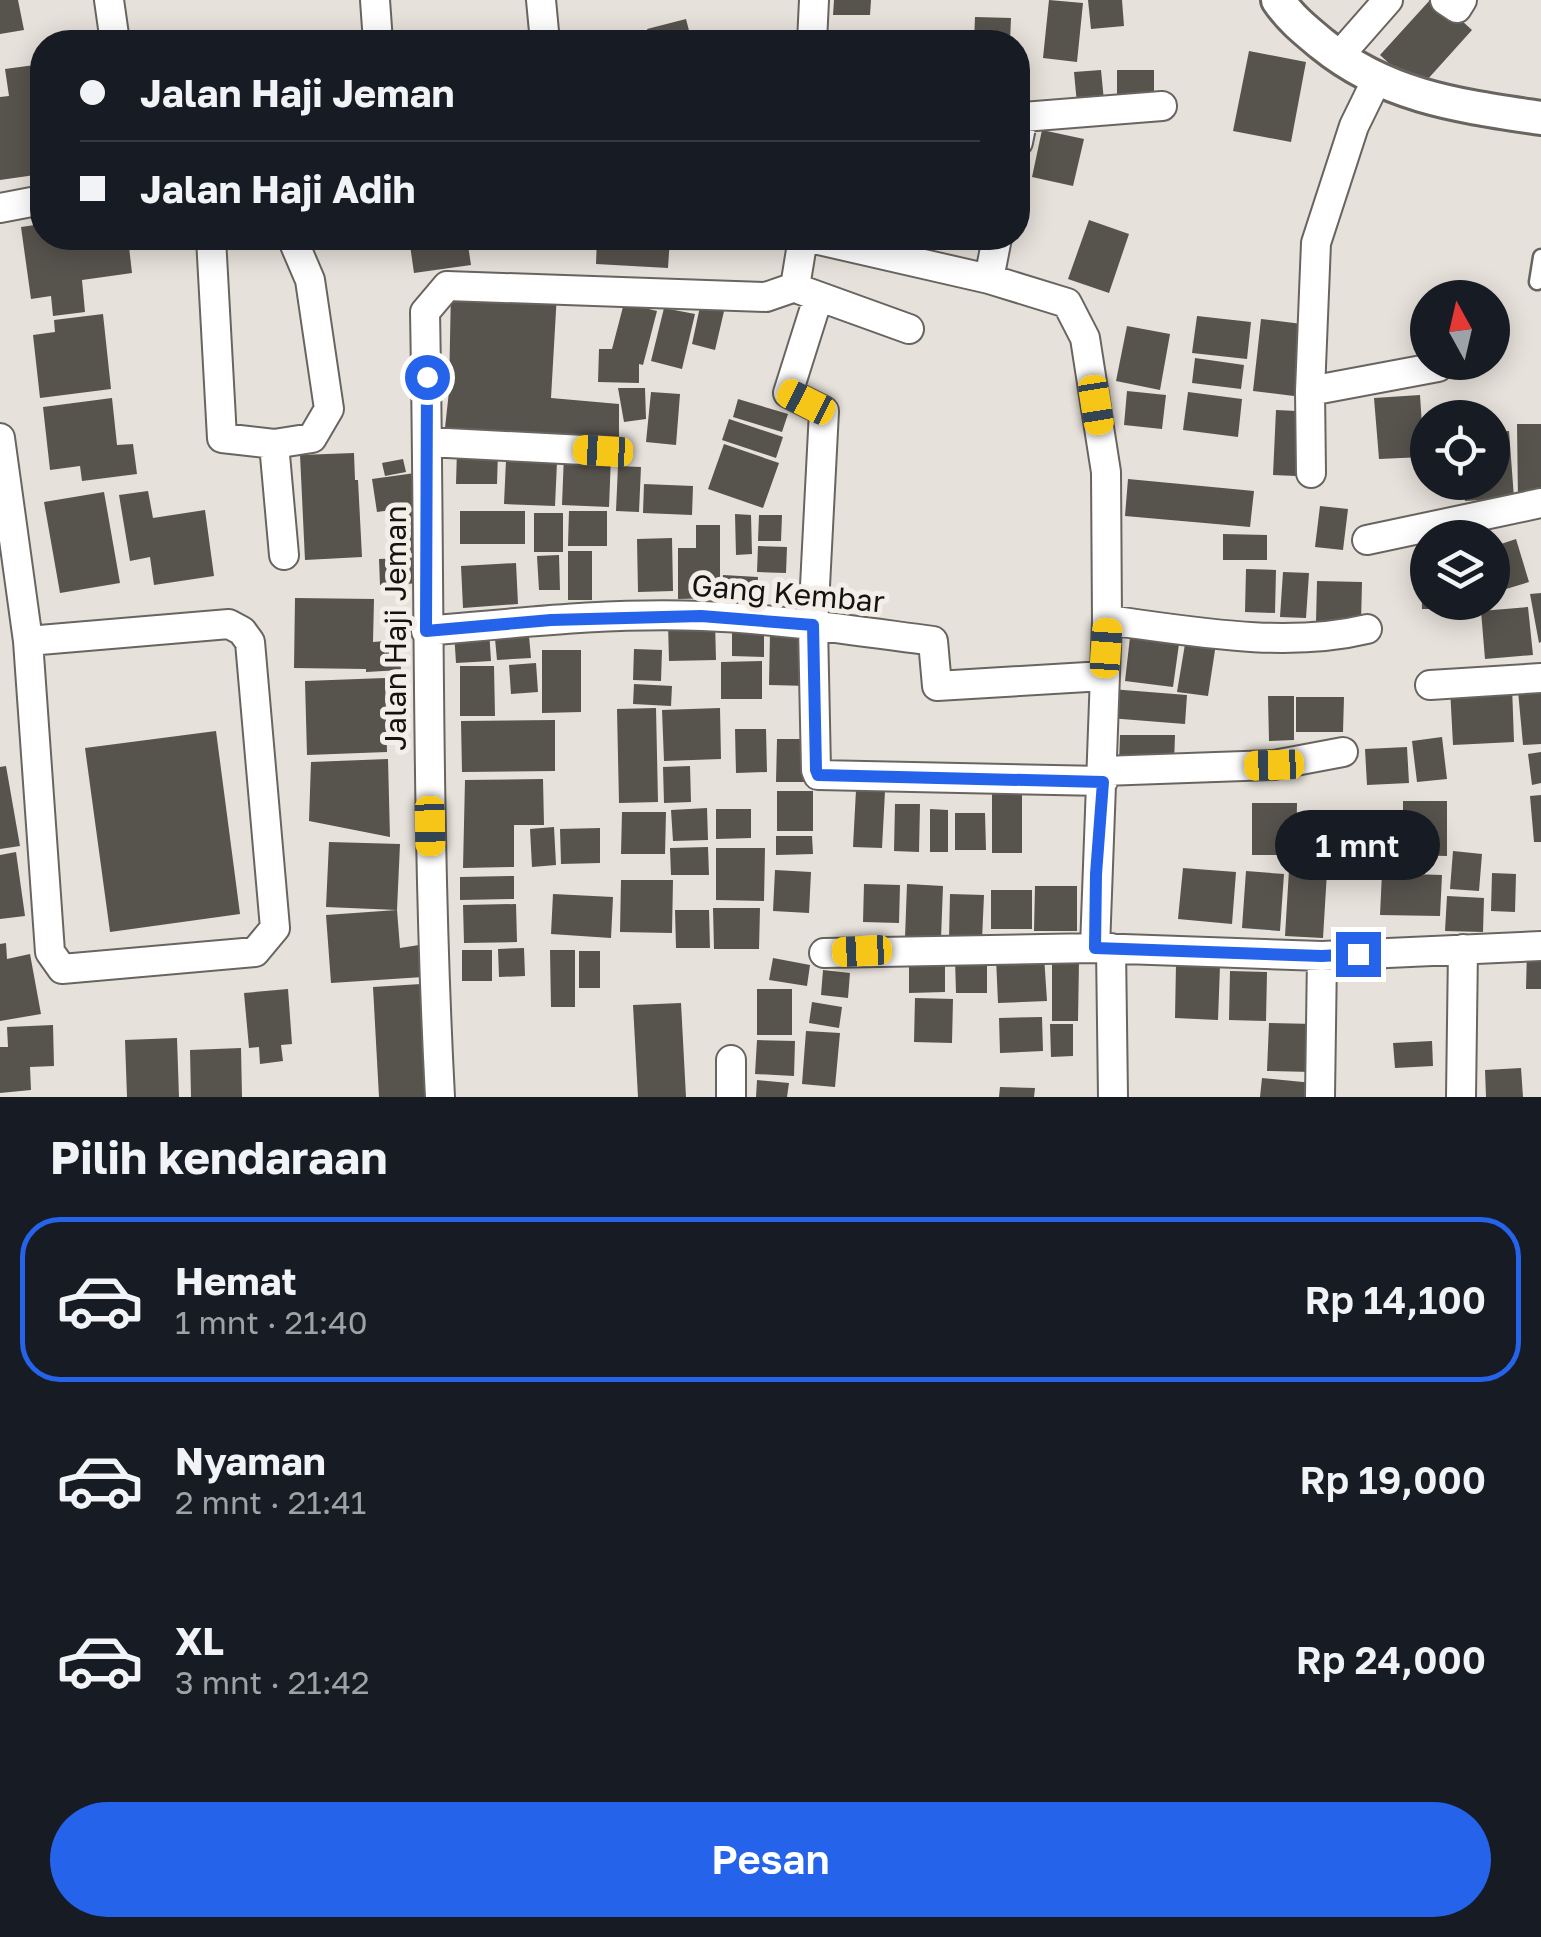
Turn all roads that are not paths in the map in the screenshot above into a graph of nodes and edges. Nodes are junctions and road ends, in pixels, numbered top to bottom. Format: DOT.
graph roads {
  1 [pos="109,0"];
  2 [pos="375,0"];
  3 [pos="542,0"];
  4 [pos="814,0"];
  5 [pos="1278,0"];
  6 [pos="1388,0"];
  7 [pos="1446,0"];
  8 [pos="1462,0"];
  9 [pos="113,30"];
  10 [pos="377,30"];
  11 [pos="544,30"];
  12 [pos="813,30"];
  13 [pos="1338,57"];
  14 [pos="1376,80"];
  15 [pos="1162,106"];
  16 [pos="1030,116"];
  17 [pos="1541,118"];
  18 [pos="30,202"];
  19 [pos="0,208"];
  20 [pos="212,250"];
  21 [pos="297,250"];
  22 [pos="806,250"];
  23 [pos="859,250"];
  24 [pos="994,250"];
  25 [pos="1541,257"];
  26 [pos="988,279"];
  27 [pos="1537,282"];
  28 [pos="806,292"];
  29 [pos="909,329"];
  30 [pos="1410,373"];
  31 [pos="1310,391"];
  32 [pos="0,438"];
  33 [pos="428,442"];
  34 [pos="274,444"];
  35 [pos="603,451"];
  36 [pos="1311,473"];
  37 [pos="1541,503"];
  38 [pos="1367,540"];
  39 [pos="284,555"];
  40 [pos="1107,620"];
  41 [pos="813,625"];
  42 [pos="1366,629"];
  43 [pos="426,631"];
  44 [pos="28,641"];
  45 [pos="1104,676"];
  46 [pos="1541,678"];
  47 [pos="1430,685"];
  48 [pos="1343,752"];
  49 [pos="1103,776"];
  50 [pos="1541,946"];
  51 [pos="1103,948"];
  52 [pos="1463,949"];
  53 [pos="824,953"];
  54 [pos="1322,956"];
  55 [pos="731,1060"];
  56 [pos="440,1097"];
  57 [pos="731,1097"];
  58 [pos="1113,1097"];
  59 [pos="1320,1097"];
  60 [pos="1461,1097"];
  1 -- 9 [label="street"];
  2 -- 10 [label="street"];
  3 -- 11 [label="street"];
  4 -- 12 [label="street"];
  5 -- 13 [label="street"];
  6 -- 13 [label="street"];
  7 -- 8 [label="street"];
  13 -- 14 [label="street"];
  14 -- 17 [label="street"];
  14 -- 31 [label="street"];
  15 -- 16 [label="street"];
  18 -- 19 [label="street"];
  20 -- 34 [label="street"];
  21 -- 34 [label="street"];
  22 -- 28 [label="street"];
  23 -- 26 [label="street"];
  24 -- 26 [label="street"];
  25 -- 27 [label="lane"];
  26 -- 40 [label="street"];
  28 -- 29 [label="street"];
  28 -- 33 [label="street, Jalan Haji Jeman"];
  28 -- 41 [label="street"];
  30 -- 31 [label="street"];
  31 -- 36 [label="street"];
  32 -- 44 [label="street"];
  33 -- 35 [label="street"];
  33 -- 43 [label="street, Jalan Haji Jeman"];
  34 -- 39 [label="street"];
  37 -- 38 [label="street"];
  40 -- 42 [label="street"];
  40 -- 45 [label="street"];
  41 -- 43 [label="street, Gang Kembar"];
  41 -- 45 [label="street, Gang Kembar"];
  41 -- 49 [label="street"];
  43 -- 56 [label="street, Jalan Haji Jeman"];
  44 -- 44 [label="street"];
  45 -- 49 [label="street"];
  46 -- 47 [label="street"];
  48 -- 49 [label="street"];
  49 -- 51 [label="street"];
  50 -- 52 [label="street"];
  51 -- 53 [label="street"];
  51 -- 54 [label="street"];
  51 -- 58 [label="street"];
  52 -- 54 [label="street"];
  52 -- 60 [label="street"];
  54 -- 59 [label="street"];
  55 -- 57 [label="street"];
}
